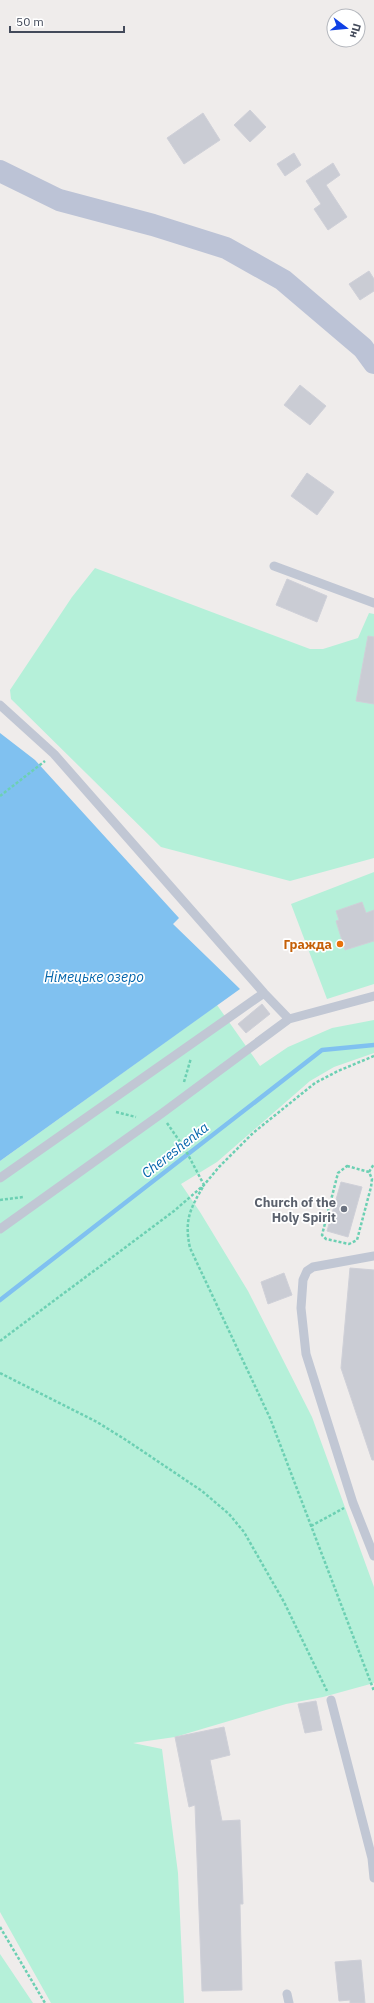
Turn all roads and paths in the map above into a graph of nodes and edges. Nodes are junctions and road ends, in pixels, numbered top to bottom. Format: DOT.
graph roads {
  1 [pos="0,171"];
  2 [pos="374,363"];
  3 [pos="274,566"];
  4 [pos="374,603"];
  5 [pos="0,705"];
  6 [pos="48,759"];
  7 [pos="0,796"];
  8 [pos="264,993"];
  9 [pos="374,996"];
  10 [pos="289,1019"];
  11 [pos="196,1041"];
  12 [pos="374,1056"];
  13 [pos="178,1102"];
  14 [pos="99,1109"];
  15 [pos="161,1114"];
  16 [pos="153,1120"];
  17 [pos="374,1164"];
  18 [pos="369,1172"];
  19 [pos="0,1178"];
  20 [pos="204,1185"];
  21 [pos="0,1229"];
  22 [pos="374,1256"];
  23 [pos="0,1341"];
  24 [pos="0,1373"];
  25 [pos="353,1503"];
  26 [pos="311,1526"];
  27 [pos="374,1556"];
  28 [pos="374,1690"];
  29 [pos="331,1700"];
  30 [pos="374,1878"];
  31 [pos="0,1927"];
  32 [pos="45,2003"];
  1 -- 2 [label="street"];
  3 -- 4 [label="lane"];
  5 -- 8 [label="lane"];
  6 -- 7 [label="path"];
  8 -- 10 [label="lane"];
  8 -- 11 [label="lane"];
  9 -- 10 [label="lane"];
  10 -- 13 [label="lane"];
  11 -- 13 [label="path"];
  11 -- 14 [label="lane"];
  12 -- 20 [label="path"];
  13 -- 15 [label="lane"];
  14 -- 16 [label="path"];
  14 -- 19 [label="lane"];
  15 -- 16 [label="lane"];
  15 -- 20 [label="path"];
  16 -- 21 [label="lane"];
  17 -- 18 [label="path"];
  18 -- 18 [label="path"];
  20 -- 23 [label="path"];
  20 -- 26 [label="path"];
  22 -- 25 [label="lane"];
  24 -- 29 [label="path"];
  25 -- 26 [label="path"];
  25 -- 27 [label="lane"];
  26 -- 28 [label="path"];
  29 -- 30 [label="lane"];
  31 -- 32 [label="path"];
}
